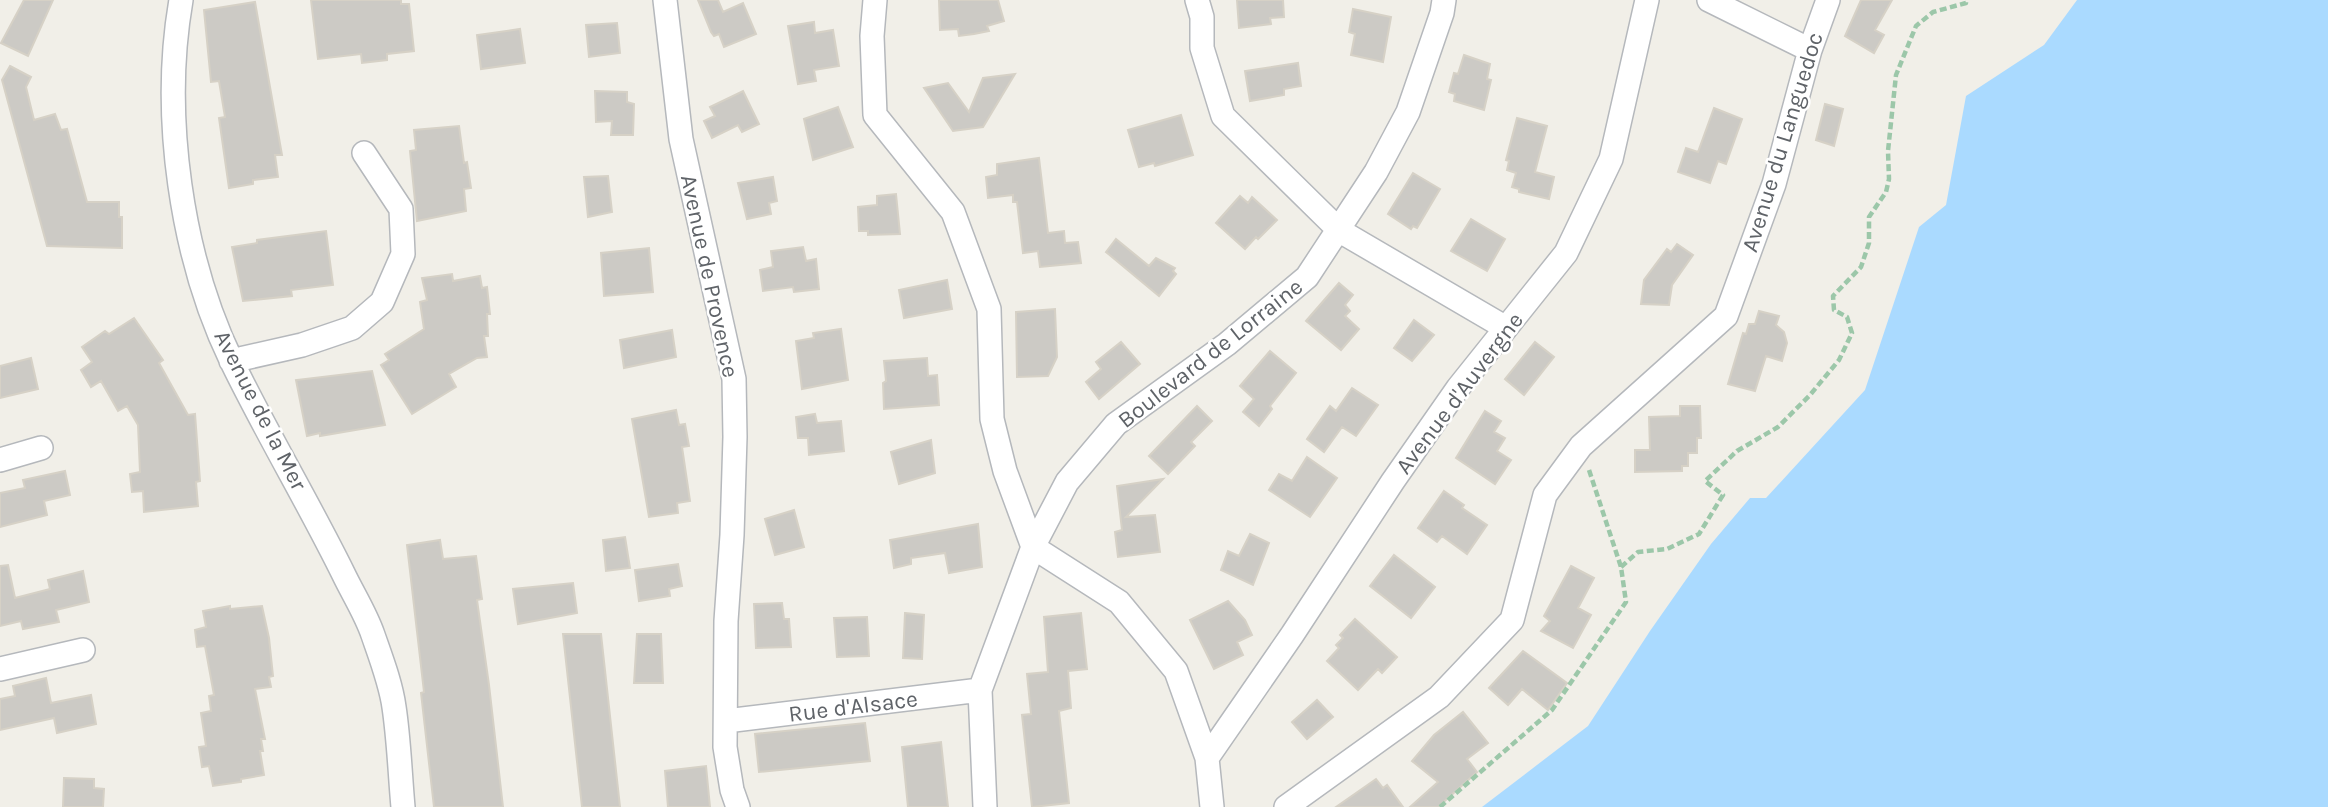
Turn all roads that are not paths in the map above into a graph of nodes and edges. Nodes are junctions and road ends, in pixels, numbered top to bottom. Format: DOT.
graph roads {
  1 [pos="181,0"];
  2 [pos="666,0"];
  3 [pos="875,0"];
  4 [pos="1197,0"];
  5 [pos="1444,0"];
  6 [pos="1647,0"];
  7 [pos="1709,0"];
  8 [pos="1828,0"];
  9 [pos="1810,50"];
  10 [pos="364,153"];
  11 [pos="1340,231"];
  12 [pos="1506,328"];
  13 [pos="231,361"];
  14 [pos="41,449"];
  15 [pos="0,460"];
  16 [pos="1032,547"];
  17 [pos="83,650"];
  18 [pos="0,669"];
  19 [pos="980,690"];
  20 [pos="726,721"];
  21 [pos="1207,758"];
  22 [pos="404,807"];
  23 [pos="738,807"];
  24 [pos="985,807"];
  25 [pos="1212,807"];
  26 [pos="1286,807"];
  1 -- 13 [label="street, Avenue de la Mer"];
  2 -- 20 [label="street, Avenue de Provence"];
  3 -- 16 [label="street"];
  4 -- 11 [label="street"];
  5 -- 11 [label="street, Boulevard de Lorraine"];
  6 -- 12 [label="street, Avenue d'Auvergne"];
  7 -- 9 [label="street"];
  8 -- 9 [label="street, Avenue du Languedoc"];
  9 -- 26 [label="street, Avenue du Languedoc"];
  10 -- 13 [label="street"];
  11 -- 12 [label="street"];
  11 -- 16 [label="street, Boulevard de Lorraine"];
  12 -- 21 [label="street, Avenue d'Auvergne"];
  13 -- 22 [label="street, Avenue de la Mer"];
  14 -- 15 [label="street"];
  16 -- 19 [label="street, Boulevard de Lorraine"];
  16 -- 21 [label="street"];
  17 -- 18 [label="street"];
  19 -- 20 [label="street, Rue d'Alsace"];
  19 -- 24 [label="street"];
  20 -- 23 [label="street, Avenue de Provence"];
  21 -- 25 [label="street"];
}
